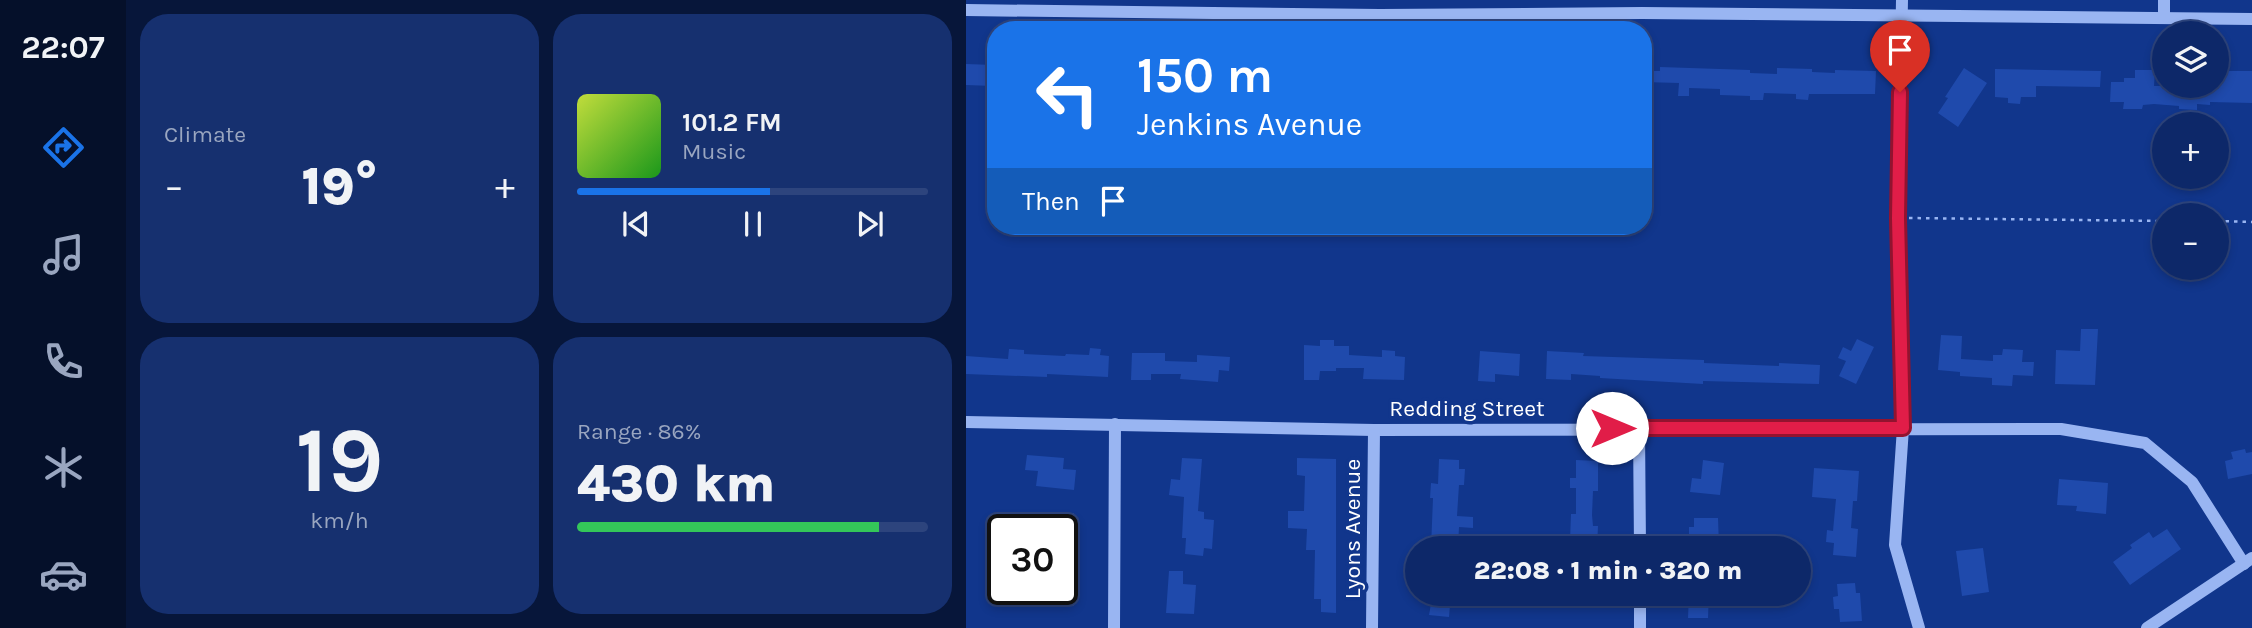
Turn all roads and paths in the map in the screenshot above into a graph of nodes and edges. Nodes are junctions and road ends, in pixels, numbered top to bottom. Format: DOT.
graph roads {
  1 [pos="1380,0"];
  2 [pos="1902,0"];
  3 [pos="2164,0"];
  4 [pos="1115,6"];
  5 [pos="1642,6"];
  6 [pos="966,9"];
  7 [pos="1380,15"];
  8 [pos="1902,16"];
  9 [pos="2164,18"];
  10 [pos="2252,19"];
  11 [pos="1898,218"];
  12 [pos="2152,220"];
  13 [pos="2229,221"];
  14 [pos="2252,222"];
  15 [pos="966,422"];
  16 [pos="1115,424"];
  17 [pos="1639,428"];
  18 [pos="1903,428"];
  19 [pos="1374,430"];
  20 [pos="1640,536"];
  21 [pos="2248,561"];
  22 [pos="1640,606"];
  23 [pos="1114,628"];
  24 [pos="1372,628"];
  25 [pos="1640,628"];
  26 [pos="1919,628"];
  27 [pos="2147,628"];
  1 -- 7 [label="street"];
  2 -- 8 [label="street"];
  3 -- 9 [label="street"];
  4 -- 6 [label="street"];
  4 -- 7 [label="street"];
  5 -- 7 [label="street"];
  5 -- 8 [label="street"];
  8 -- 9 [label="street"];
  8 -- 11 [label="street"];
  9 -- 10 [label="street"];
  11 -- 12 [label="path"];
  11 -- 18 [label="street"];
  13 -- 14 [label="path"];
  15 -- 16 [label="street, Redding Street"];
  16 -- 19 [label="street, Redding Street"];
  16 -- 23 [label="street"];
  17 -- 18 [label="street, Redding Street"];
  17 -- 19 [label="street, Redding Street"];
  17 -- 20 [label="street"];
  18 -- 21 [label="street, Redding Street"];
  18 -- 26 [label="street"];
  19 -- 24 [label="street, Lyons Avenue"];
  21 -- 27 [label="street"];
  22 -- 25 [label="street"];
}
